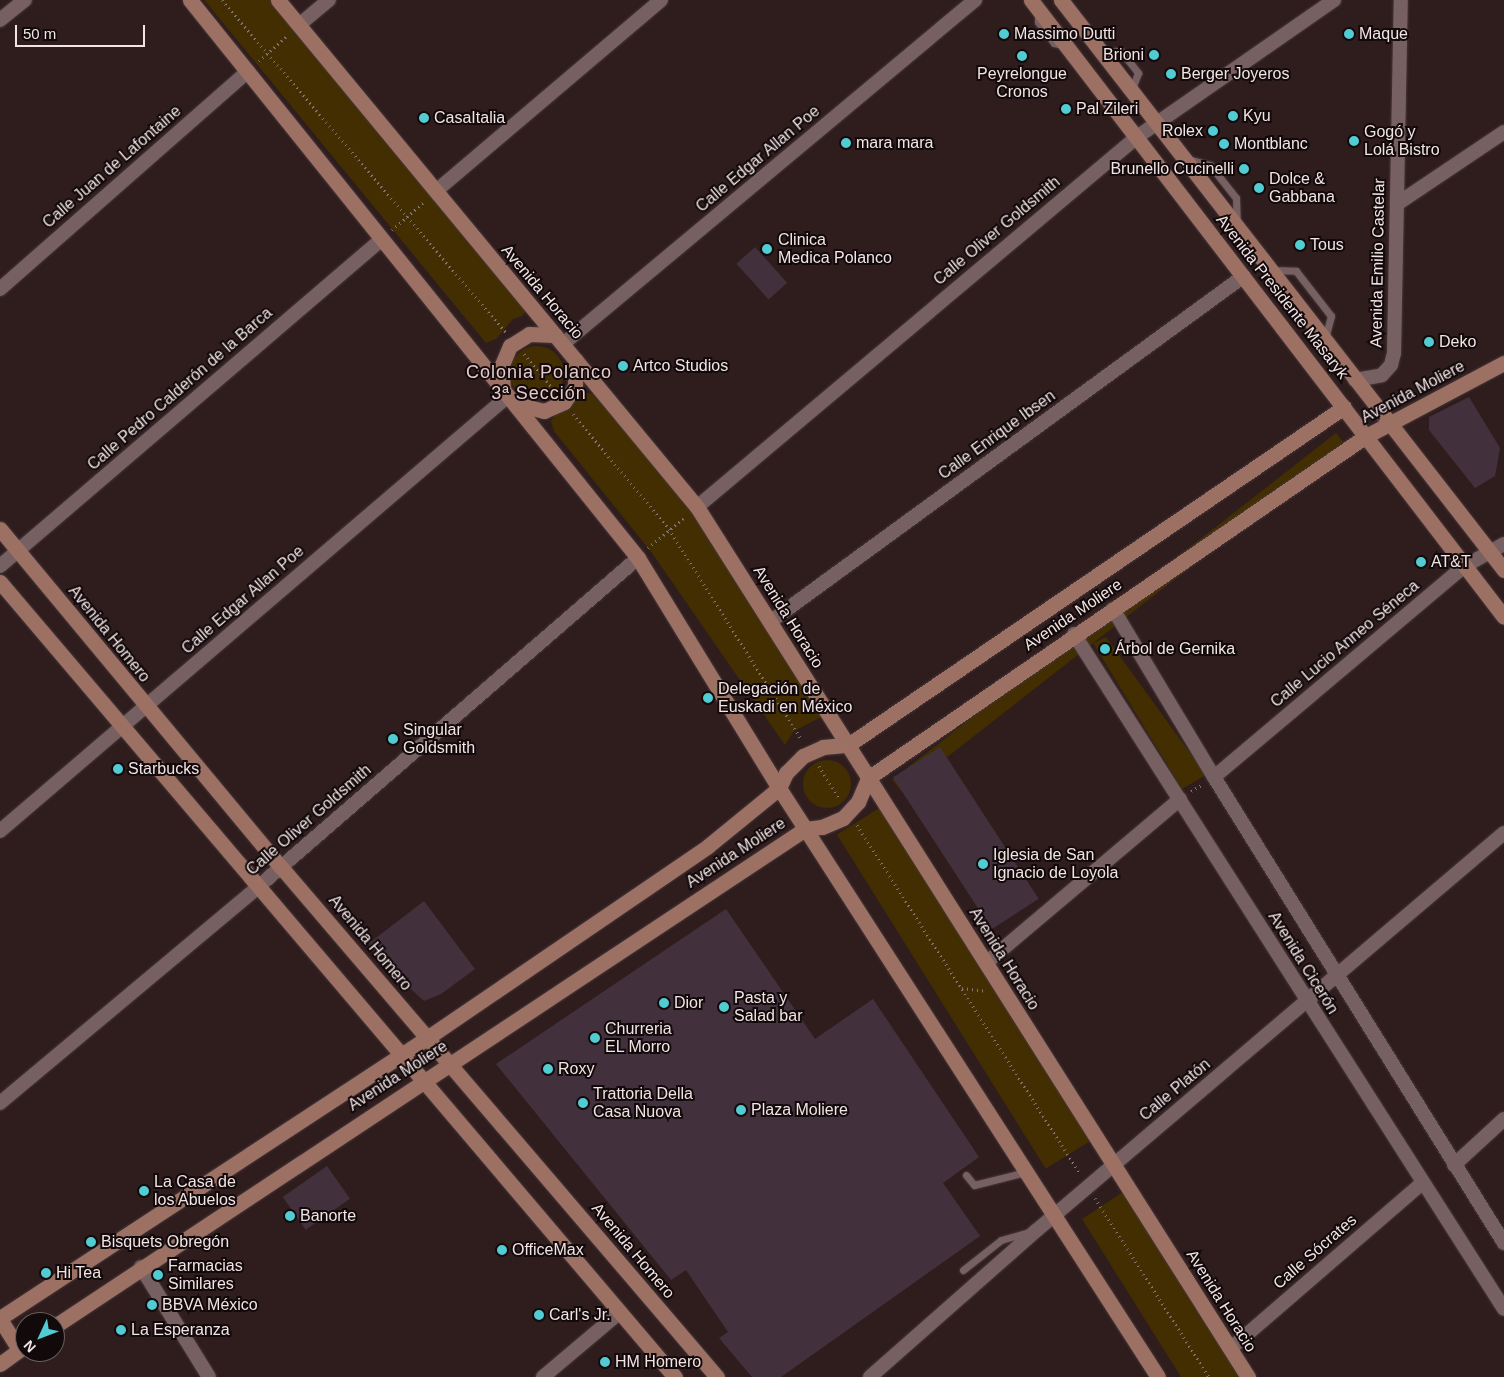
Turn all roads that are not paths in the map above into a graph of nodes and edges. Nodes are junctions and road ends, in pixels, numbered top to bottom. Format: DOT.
graph roads {
  1 [pos="25,0"];
  2 [pos="190,0"];
  3 [pos="278,0"];
  4 [pos="329,0"];
  5 [pos="661,0"];
  6 [pos="975,0"];
  7 [pos="1061,0"];
  8 [pos="1334,0"];
  9 [pos="1401,0"];
  10 [pos="1035,5"];
  11 [pos="0,20"];
  12 [pos="299,25"];
  13 [pos="248,72"];
  14 [pos="1155,123"];
  15 [pos="1504,132"];
  16 [pos="1137,137"];
  17 [pos="436,191"];
  18 [pos="1397,204"];
  19 [pos="382,239"];
  20 [pos="1269,270"];
  21 [pos="1244,276"];
  22 [pos="0,288"];
  23 [pos="559,340"];
  24 [pos="1324,341"];
  25 [pos="576,360"];
  26 [pos="1504,363"];
  27 [pos="1355,380"];
  28 [pos="509,396"];
  29 [pos="1344,406"];
  30 [pos="1387,422"];
  31 [pos="1366,436"];
  32 [pos="698,507"];
  33 [pos="0,529"];
  34 [pos="1504,544"];
  35 [pos="18,551"];
  36 [pos="1489,551"];
  37 [pos="638,558"];
  38 [pos="0,566"];
  39 [pos="1465,566"];
  40 [pos="1504,570"];
  41 [pos="0,582"];
  42 [pos="1113,609"];
  43 [pos="1504,617"];
  44 [pos="771,621"];
  45 [pos="1074,634"];
  46 [pos="146,706"];
  47 [pos="122,726"];
  48 [pos="848,745"];
  49 [pos="1214,777"];
  50 [pos="868,778"];
  51 [pos="779,788"];
  52 [pos="1180,799"];
  53 [pos="805,829"];
  54 [pos="0,831"];
  55 [pos="1504,833"];
  56 [pos="281,867"];
  57 [pos="258,887"];
  58 [pos="986,963"];
  59 [pos="1336,975"];
  60 [pos="1306,1002"];
  61 [pos="427,1038"];
  62 [pos="401,1055"];
  63 [pos="449,1064"];
  64 [pos="423,1081"];
  65 [pos="0,1103"];
  66 [pos="1504,1119"];
  67 [pos="1114,1165"];
  68 [pos="1454,1165"];
  69 [pos="1026,1172"];
  70 [pos="966,1175"];
  71 [pos="1422,1182"];
  72 [pos="1054,1216"];
  73 [pos="1036,1230"];
  74 [pos="1504,1243"];
  75 [pos="141,1267"];
  76 [pos="963,1270"];
  77 [pos="1504,1309"];
  78 [pos="620,1312"];
  79 [pos="0,1319"];
  80 [pos="65,1319"];
  81 [pos="15,1339"];
  82 [pos="1230,1349"];
  83 [pos="15,1353"];
  84 [pos="0,1364"];
  85 [pos="209,1377"];
  86 [pos="543,1377"];
  87 [pos="675,1377"];
  88 [pos="717,1377"];
  89 [pos="870,1377"];
  90 [pos="1158,1377"];
  91 [pos="1248,1377"];
  1 -- 11 [label="street"];
  2 -- 13 [label="street"];
  3 -- 12 [label="street, Avenida Horacio"];
  4 -- 12 [label="street"];
  5 -- 17 [label="street"];
  6 -- 23 [label="street, Calle Edgar Allan Poe"];
  7 -- 14 [label="street, Avenida Presidente Masaryk"];
  8 -- 14 [label="street, Calle Oliver Goldsmith"];
  9 -- 18 [label="street, Avenida Emilio Castelar"];
  10 -- 16 [label="street, Avenida Presidente Masaryk"];
  12 -- 17 [label="street, Avenida Horacio"];
  13 -- 19 [label="street"];
  13 -- 22 [label="street, Calle Juan de Lafontaine"];
  14 -- 16 [label="street, Calle Oliver Goldsmith"];
  14 -- 20 [label="street, Avenida Presidente Masaryk"];
  15 -- 18 [label="street"];
  16 -- 21 [label="street, Avenida Presidente Masaryk"];
  16 -- 32 [label="street, Calle Oliver Goldsmith"];
  17 -- 23 [label="street, Avenida Horacio"];
  18 -- 27 [label="street, Avenida Emilio Castelar"];
  19 -- 28 [label="street"];
  19 -- 35 [label="street, Calle Pedro Calderón de la Barca"];
  20 -- 24 [label="street, Avenida Presidente Masaryk"];
  20 -- 24 [label="lane"];
  21 -- 29 [label="street, Avenida Presidente Masaryk"];
  21 -- 44 [label="street, Calle Enrique Ibsen"];
  23 -- 25 [label="street, Avenida Horacio"];
  23 -- 28 [label="street"];
  24 -- 27 [label="street, Avenida Presidente Masaryk"];
  25 -- 28 [label="street"];
  25 -- 32 [label="street, Avenida Horacio"];
  26 -- 30 [label="street, Avenida Moliere"];
  27 -- 30 [label="street, Avenida Presidente Masaryk"];
  28 -- 37 [label="street"];
  28 -- 46 [label="street, Calle Edgar Allan Poe"];
  29 -- 31 [label="street, Avenida Presidente Masaryk"];
  29 -- 48 [label="street, Avenida Moliere"];
  30 -- 31 [label="street, Avenida Moliere"];
  30 -- 36 [label="street, Avenida Presidente Masaryk"];
  31 -- 39 [label="street, Avenida Presidente Masaryk"];
  31 -- 42 [label="street, Avenida Moliere"];
  32 -- 44 [label="street, Avenida Horacio"];
  33 -- 35 [label="street, Avenida Homero"];
  34 -- 36 [label="street, Calle Lucio Anneo Séneca"];
  35 -- 38 [label="street, Calle Pedro Calderón de la Barca"];
  35 -- 46 [label="street, Avenida Homero"];
  36 -- 39 [label="street, Calle Lucio Anneo Séneca"];
  36 -- 40 [label="street, Avenida Presidente Masaryk"];
  37 -- 51 [label="street"];
  37 -- 56 [label="street, Calle Oliver Goldsmith"];
  39 -- 43 [label="street, Avenida Presidente Masaryk"];
  39 -- 49 [label="street, Calle Lucio Anneo Séneca"];
  41 -- 47 [label="street"];
  42 -- 45 [label="street, Avenida Moliere"];
  42 -- 49 [label="street, Avenida Cicerón"];
  44 -- 48 [label="street, Avenida Horacio"];
  45 -- 50 [label="street, Avenida Moliere"];
  45 -- 52 [label="street, Avenida Cicerón"];
  46 -- 47 [label="street, Calle Edgar Allan Poe"];
  46 -- 56 [label="street, Avenida Homero"];
  47 -- 54 [label="street, Calle Edgar Allan Poe"];
  47 -- 57 [label="street"];
  48 -- 50 [label="street, Avenida Horacio"];
  48 -- 51 [label="street, Avenida Moliere"];
  49 -- 59 [label="street, Avenida Cicerón"];
  50 -- 53 [label="street, Avenida Moliere"];
  50 -- 58 [label="street, Avenida Horacio"];
  51 -- 53 [label="street"];
  51 -- 61 [label="street, Avenida Moliere"];
  52 -- 58 [label="street"];
  52 -- 60 [label="street, Avenida Cicerón"];
  53 -- 63 [label="street, Avenida Moliere"];
  53 -- 69 [label="street"];
  55 -- 59 [label="street, Calle Platón"];
  56 -- 57 [label="street, Calle Oliver Goldsmith"];
  56 -- 61 [label="street, Avenida Homero"];
  57 -- 62 [label="street"];
  57 -- 65 [label="street, Calle Oliver Goldsmith"];
  58 -- 67 [label="street, Avenida Horacio"];
  59 -- 60 [label="street, Calle Platón"];
  59 -- 68 [label="street, Avenida Cicerón"];
  60 -- 67 [label="street, Calle Platón"];
  60 -- 71 [label="street, Avenida Cicerón"];
  61 -- 62 [label="street, Avenida Moliere"];
  61 -- 63 [label="street, Avenida Homero"];
  62 -- 64 [label="street"];
  62 -- 79 [label="street, Avenida Moliere"];
  63 -- 64 [label="street, Avenida Moliere"];
  63 -- 88 [label="street, Avenida Homero"];
  64 -- 75 [label="street, Avenida Moliere"];
  64 -- 78 [label="street"];
  66 -- 68 [label="street"];
  67 -- 72 [label="street, Calle Platón"];
  67 -- 82 [label="street, Avenida Horacio"];
  68 -- 74 [label="street, Avenida Cicerón"];
  69 -- 70 [label="lane"];
  69 -- 72 [label="street"];
  71 -- 77 [label="street, Avenida Cicerón"];
  71 -- 82 [label="street, Calle Sócrates"];
  72 -- 73 [label="street, Calle Platón"];
  72 -- 90 [label="street"];
  73 -- 76 [label="lane"];
  73 -- 89 [label="street, Calle Platón"];
  75 -- 80 [label="street, Avenida Moliere"];
  75 -- 85 [label="street"];
  78 -- 86 [label="street"];
  78 -- 87 [label="street"];
  79 -- 81 [label="street"];
  82 -- 91 [label="street, Avenida Horacio"];
  83 -- 84 [label="street"];
}
